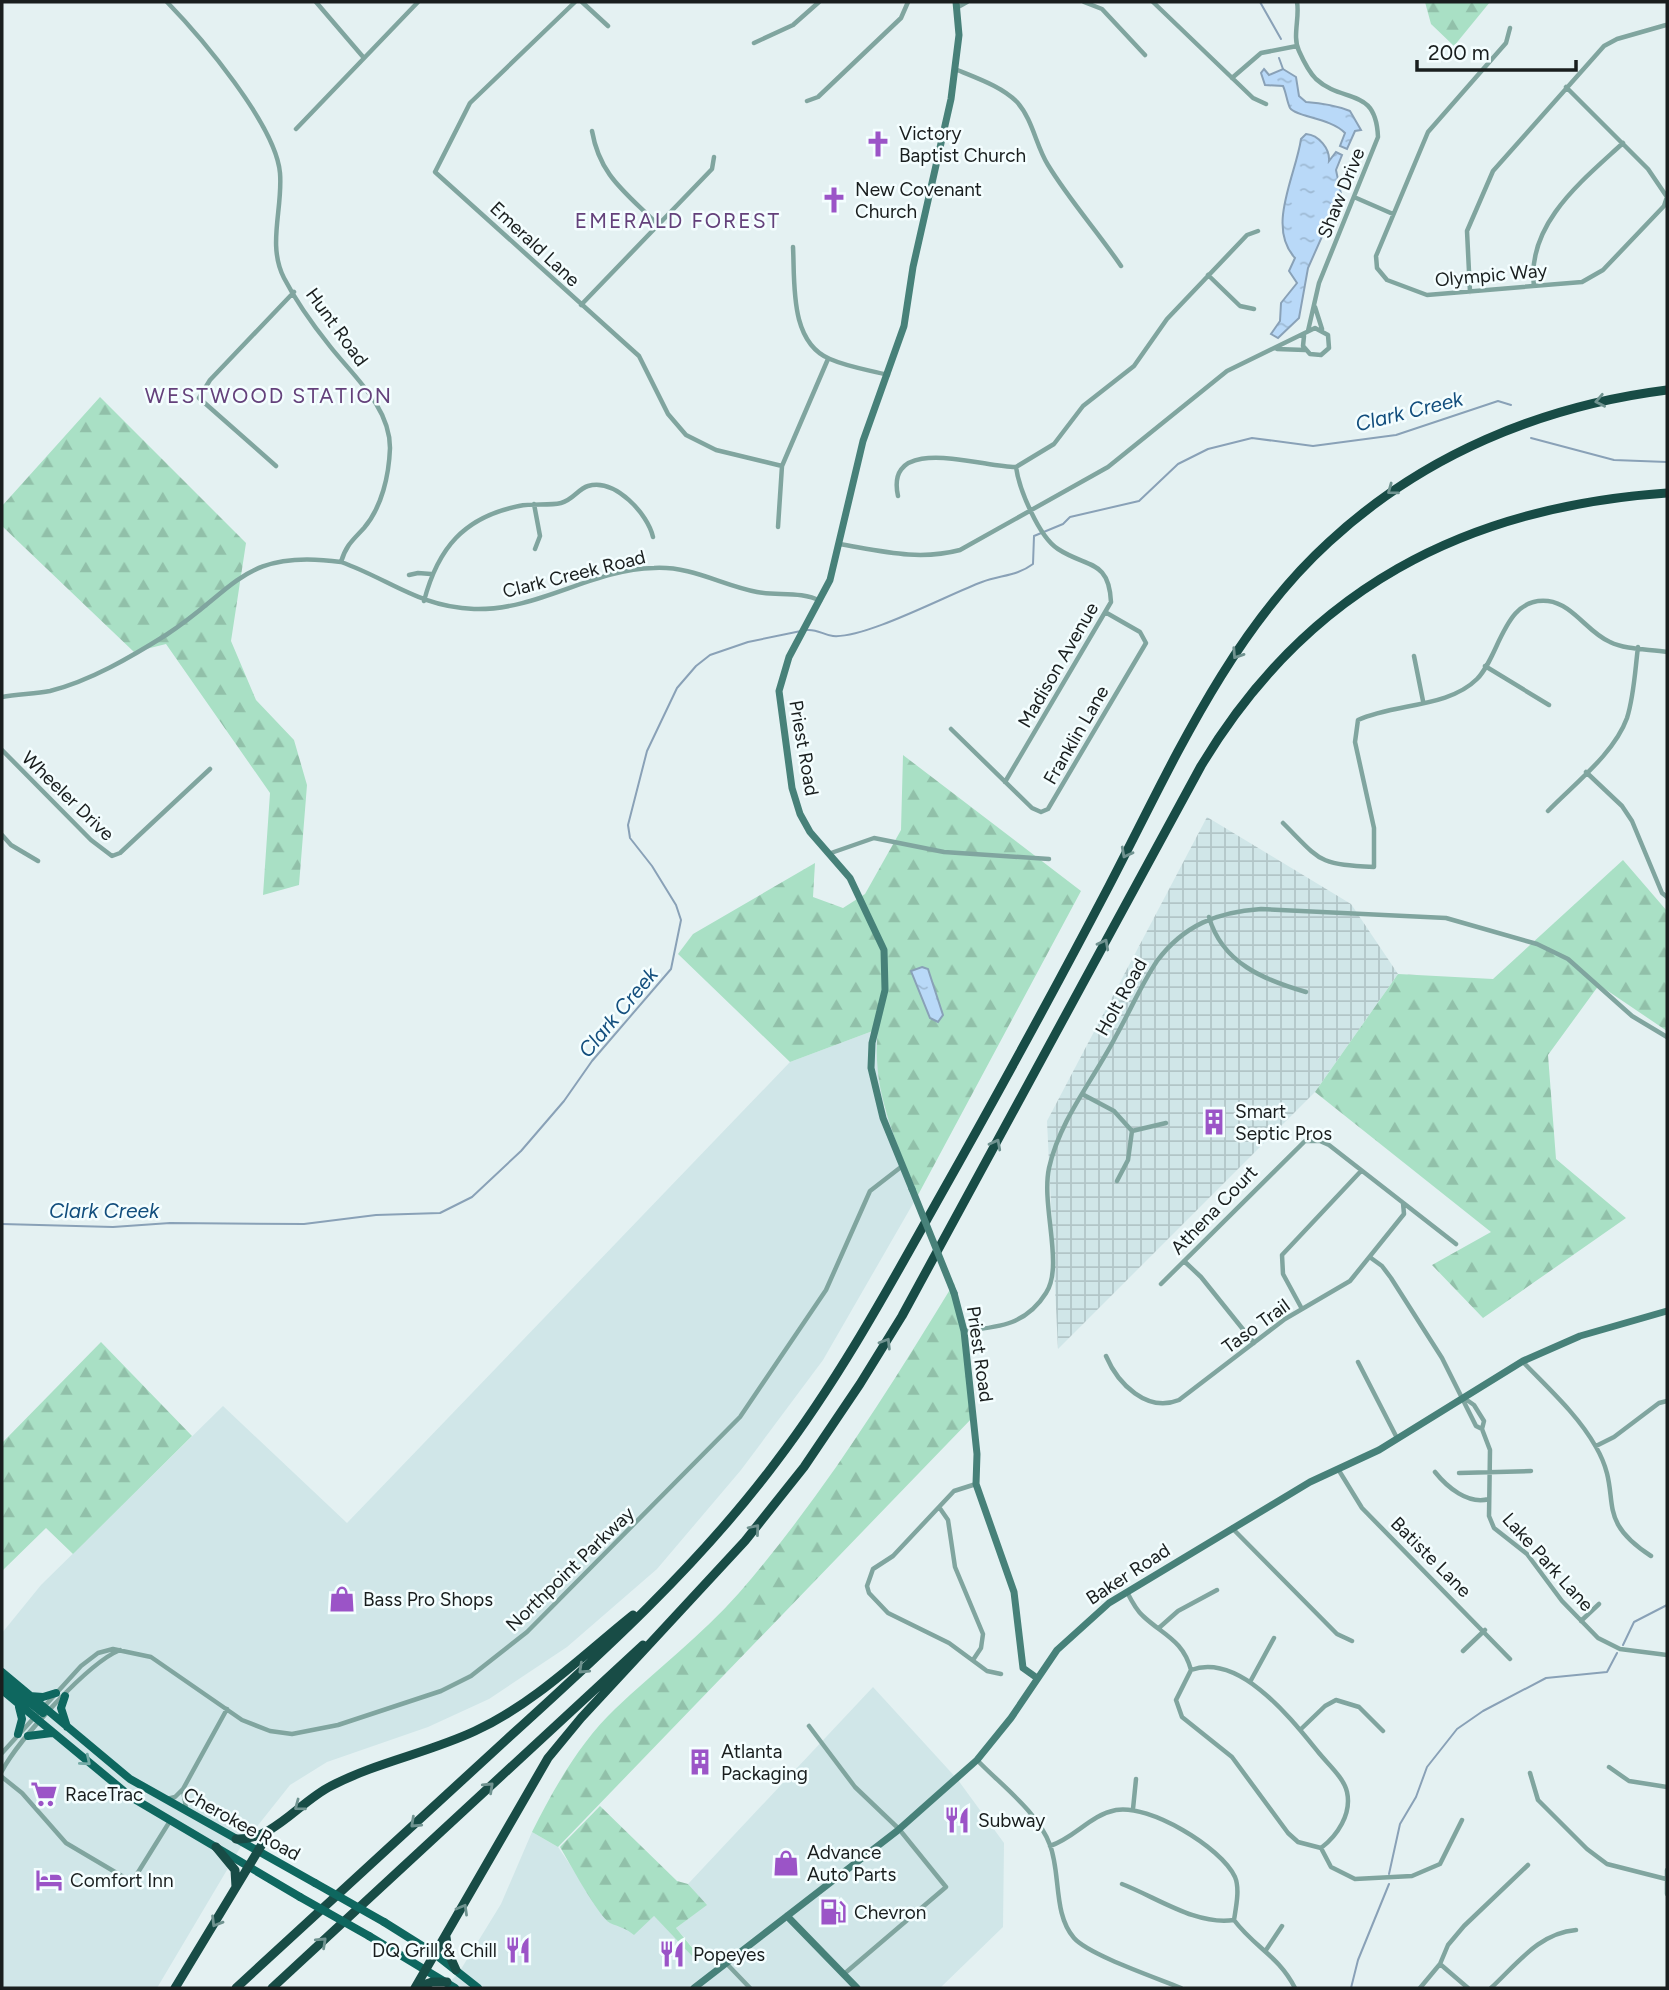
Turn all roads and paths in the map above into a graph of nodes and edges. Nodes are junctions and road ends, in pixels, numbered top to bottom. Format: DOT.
graph roads {
  1 [pos="167,2"];
  2 [pos="316,2"];
  3 [pos="418,2"];
  4 [pos="575,2"];
  5 [pos="582,2"];
  6 [pos="819,2"];
  7 [pos="908,2"];
  8 [pos="967,2"];
  9 [pos="1084,2"];
  10 [pos="1153,2"];
  11 [pos="1297,2"];
  12 [pos="957,4"];
  13 [pos="1666,25"];
  14 [pos="608,26"];
  15 [pos="1510,28"];
  16 [pos="754,43"];
  17 [pos="1297,46"];
  18 [pos="1145,55"];
  19 [pos="364,58"];
  20 [pos="955,69"];
  21 [pos="1232,78"];
  22 [pos="1566,87"];
  23 [pos="807,101"];
  24 [pos="1266,104"];
  25 [pos="296,129"];
  26 [pos="592,131"];
  27 [pos="1623,143"];
  28 [pos="714,157"];
  29 [pos="1354,197"];
  30 [pos="1393,214"];
  31 [pos="658,225"];
  32 [pos="1258,231"];
  33 [pos="793,247"];
  34 [pos="1121,266"];
  35 [pos="1208,275"];
  36 [pos="1534,286"];
  37 [pos="294,292"];
  38 [pos="1470,292"];
  39 [pos="582,305"];
  40 [pos="1315,307"];
  41 [pos="1254,309"];
  42 [pos="1323,330"];
  43 [pos="1306,333"];
  44 [pos="1276,349"];
  45 [pos="1304,350"];
  46 [pos="828,359"];
  47 [pos="889,375"];
  48 [pos="1667,390"];
  49 [pos="276,466"];
  50 [pos="782,466"];
  51 [pos="1016,467"];
  52 [pos="1667,493"];
  53 [pos="898,496"];
  54 [pos="534,505"];
  55 [pos="1031,510"];
  56 [pos="778,527"];
  57 [pos="653,537"];
  58 [pos="838,544"];
  59 [pos="535,549"];
  60 [pos="341,562"];
  61 [pos="431,574"];
  62 [pos="409,575"];
  63 [pos="424,601"];
  64 [pos="820,601"];
  65 [pos="1105,612"];
  66 [pos="1638,647"];
  67 [pos="1667,652"];
  68 [pos="1414,656"];
  69 [pos="1485,666"];
  70 [pos="2,697"];
  71 [pos="1423,701"];
  72 [pos="1549,705"];
  73 [pos="951,729"];
  74 [pos="2,750"];
  75 [pos="210,769"];
  76 [pos="1586,772"];
  77 [pos="1005,782"];
  78 [pos="1548,811"];
  79 [pos="1283,823"];
  80 [pos="2,835"];
  81 [pos="831,853"];
  82 [pos="1049,859"];
  83 [pos="38,860"];
  84 [pos="1667,898"];
  85 [pos="1209,917"];
  86 [pos="1306,992"];
  87 [pos="1667,1037"];
  88 [pos="1082,1094"];
  89 [pos="1166,1124"];
  90 [pos="1132,1131"];
  91 [pos="901,1167"];
  92 [pos="1360,1171"];
  93 [pos="1117,1181"];
  94 [pos="1403,1203"];
  95 [pos="1456,1244"];
  96 [pos="1371,1258"];
  97 [pos="1184,1261"];
  98 [pos="1161,1284"];
  99 [pos="1301,1309"];
  100 [pos="1667,1311"];
  101 [pos="964,1331"];
  102 [pos="1254,1343"];
  103 [pos="1106,1356"];
  104 [pos="1523,1361"];
  105 [pos="1358,1362"];
  106 [pos="1464,1398"];
  107 [pos="1667,1401"];
  108 [pos="1482,1429"];
  109 [pos="1398,1438"];
  110 [pos="1596,1446"];
  111 [pos="1338,1469"];
  112 [pos="1489,1471"];
  113 [pos="1531,1471"];
  114 [pos="1435,1472"];
  115 [pos="1459,1473"];
  116 [pos="976,1484"];
  117 [pos="1489,1499"];
  118 [pos="939,1507"];
  119 [pos="1232,1528"];
  120 [pos="1651,1556"];
  121 [pos="686,1572"];
  122 [pos="710,1580"];
  123 [pos="1217,1591"];
  124 [pos="1126,1592"];
  125 [pos="1600,1604"];
  126 [pos="1581,1621"];
  127 [pos="1160,1627"];
  128 [pos="1485,1630"];
  129 [pos="1274,1638"];
  130 [pos="1352,1641"];
  131 [pos="121,1650"];
  132 [pos="1463,1651"];
  133 [pos="1667,1655"];
  134 [pos="1510,1659"];
  135 [pos="973,1660"];
  136 [pos="1191,1670"];
  137 [pos="2,1672"];
  138 [pos="1001,1674"];
  139 [pos="1037,1678"];
  140 [pos="2,1681"];
  141 [pos="1250,1682"];
  142 [pos="2,1690"];
  143 [pos="61,1694"];
  144 [pos="28,1696"];
  145 [pos="18,1704"];
  146 [pos="227,1709"];
  147 [pos="40,1714"];
  148 [pos="809,1726"];
  149 [pos="68,1730"];
  150 [pos="1300,1730"];
  151 [pos="1383,1731"];
  152 [pos="52,1733"];
  153 [pos="18,1734"];
  154 [pos="28,1736"];
  155 [pos="2,1753"];
  156 [pos="977,1760"];
  157 [pos="1609,1767"];
  158 [pos="2,1771"];
  159 [pos="1530,1773"];
  160 [pos="2,1777"];
  161 [pos="1136,1779"];
  162 [pos="1667,1787"];
  163 [pos="183,1789"];
  164 [pos="164,1799"];
  165 [pos="1133,1809"];
  166 [pos="188,1812"];
  167 [pos="171,1820"];
  168 [pos="1462,1820"];
  169 [pos="899,1829"];
  170 [pos="271,1830"];
  171 [pos="236,1839"];
  172 [pos="1050,1846"];
  173 [pos="216,1847"];
  174 [pos="1321,1848"];
  175 [pos="260,1852"];
  176 [pos="1528,1864"];
  177 [pos="251,1867"];
  178 [pos="1667,1870"];
  179 [pos="1666,1879"];
  180 [pos="1122,1884"];
  181 [pos="236,1888"];
  182 [pos="1667,1894"];
  183 [pos="787,1916"];
  184 [pos="1234,1920"];
  185 [pos="1282,1926"];
  186 [pos="1576,1930"];
  187 [pos="446,1937"];
  188 [pos="1266,1950"];
  189 [pos="435,1954"];
  190 [pos="726,1963"];
  191 [pos="1440,1964"];
  192 [pos="427,1969"];
  193 [pos="456,1970"];
  194 [pos="843,1974"];
  195 [pos="451,1985"];
  196 [pos="175,1988"];
  197 [pos="236,1988"];
  198 [pos="272,1988"];
  199 [pos="415,1988"];
  200 [pos="478,1988"];
  201 [pos="694,1988"];
  202 [pos="750,1988"];
  203 [pos="857,1988"];
  204 [pos="1181,1988"];
  205 [pos="1295,1988"];
  206 [pos="1420,1988"];
  207 [pos="1468,1988"];
  208 [pos="1491,1988"];
  1 -- 37 [label="street, Hunt Road"];
  2 -- 19 [label="street"];
  3 -- 19 [label="street"];
  4 -- 39 [label="street, Emerald Lane"];
  5 -- 14 [label="street"];
  6 -- 16 [label="street"];
  7 -- 23 [label="street"];
  8 -- 12 [label="street"];
  9 -- 18 [label="street"];
  10 -- 21 [label="street"];
  11 -- 17 [label="street, Shaw Drive"];
  12 -- 20 [label="street, Priest Road"];
  13 -- 22 [label="street"];
  15 -- 30 [label="street, Olympic Way"];
  17 -- 21 [label="street"];
  17 -- 29 [label="street, Shaw Drive"];
  19 -- 25 [label="street"];
  20 -- 34 [label="street"];
  20 -- 47 [label="street, Priest Road"];
  21 -- 24 [label="street"];
  22 -- 27 [label="street, Olympic Way"];
  22 -- 38 [label="street"];
  26 -- 31 [label="street"];
  27 -- 36 [label="street"];
  27 -- 36 [label="street, Olympic Way"];
  28 -- 31 [label="street"];
  29 -- 30 [label="street"];
  29 -- 40 [label="street, Shaw Drive"];
  30 -- 38 [label="street, Olympic Way"];
  31 -- 39 [label="street"];
  32 -- 35 [label="street"];
  33 -- 46 [label="street"];
  35 -- 41 [label="street"];
  35 -- 51 [label="street"];
  36 -- 38 [label="street, Olympic Way"];
  37 -- 49 [label="street"];
  37 -- 60 [label="street, Hunt Road"];
  39 -- 50 [label="street, Emerald Lane"];
  40 -- 42 [label="street"];
  40 -- 43 [label="street, Shaw Drive"];
  42 -- 43 [label="street"];
  42 -- 45 [label="street"];
  43 -- 44 [label="street"];
  43 -- 45 [label="street"];
  44 -- 45 [label="street"];
  44 -- 55 [label="street"];
  46 -- 47 [label="street"];
  46 -- 50 [label="street"];
  47 -- 58 [label="street, Priest Road"];
  48 -- 121 [label="highway, one-way"];
  50 -- 56 [label="street"];
  51 -- 53 [label="street"];
  51 -- 55 [label="street, Madison Avenue"];
  122 -- 52 [label="highway, one-way"];
  54 -- 57 [label="street"];
  54 -- 59 [label="street"];
  54 -- 61 [label="street"];
  55 -- 58 [label="street"];
  55 -- 65 [label="street, Madison Avenue"];
  58 -- 64 [label="street, Priest Road"];
  60 -- 63 [label="street, Clark Creek Road"];
  60 -- 70 [label="street"];
  61 -- 62 [label="street"];
  61 -- 63 [label="street"];
  63 -- 64 [label="street, Clark Creek Road"];
  64 -- 81 [label="street, Priest Road"];
  65 -- 77 [label="street, Madison Avenue"];
  65 -- 77 [label="street, Franklin Lane"];
  66 -- 67 [label="street"];
  66 -- 69 [label="street"];
  66 -- 76 [label="street"];
  68 -- 71 [label="street"];
  69 -- 71 [label="street"];
  69 -- 72 [label="street"];
  71 -- 79 [label="street"];
  73 -- 77 [label="street, Franklin Lane"];
  74 -- 75 [label="street, Wheeler Drive"];
  76 -- 78 [label="street"];
  76 -- 84 [label="street"];
  80 -- 83 [label="street"];
  81 -- 82 [label="street"];
  81 -- 91 [label="street, Priest Road"];
  85 -- 86 [label="street"];
  85 -- 87 [label="street, Holt Road"];
  85 -- 88 [label="street, Holt Road"];
  88 -- 90 [label="street"];
  88 -- 101 [label="street, Holt Road"];
  89 -- 90 [label="street"];
  90 -- 93 [label="street"];
  91 -- 101 [label="street, Priest Road, bridge"];
  91 -- 146 [label="street, Northpoint Parkway"];
  92 -- 94 [label="street, Athena Court"];
  92 -- 97 [label="street, Athena Court"];
  92 -- 99 [label="street"];
  94 -- 95 [label="street, Athena Court"];
  94 -- 96 [label="street, Taso Trail"];
  96 -- 99 [label="street, Taso Trail"];
  96 -- 106 [label="street"];
  97 -- 98 [label="street, Athena Court"];
  97 -- 102 [label="street"];
  99 -- 102 [label="street, Taso Trail"];
  100 -- 104 [label="street, Baker Road"];
  101 -- 116 [label="street, Priest Road"];
  102 -- 103 [label="street, Taso Trail"];
  104 -- 106 [label="street, Baker Road"];
  104 -- 110 [label="street"];
  105 -- 109 [label="street"];
  106 -- 108 [label="street, Lake Park Lane"];
  106 -- 108 [label="street, Lake Park Lane"];
  106 -- 109 [label="street, Baker Road"];
  107 -- 110 [label="street"];
  108 -- 112 [label="street, Lake Park Lane"];
  109 -- 111 [label="street, Baker Road"];
  110 -- 120 [label="street"];
  111 -- 119 [label="street, Baker Road"];
  111 -- 128 [label="street, Batiste Lane"];
  112 -- 113 [label="street"];
  112 -- 115 [label="street"];
  112 -- 117 [label="street, Lake Park Lane"];
  114 -- 117 [label="street"];
  116 -- 118 [label="street"];
  116 -- 139 [label="street, Priest Road"];
  117 -- 126 [label="street, Lake Park Lane"];
  118 -- 135 [label="street"];
  118 -- 135 [label="street"];
  119 -- 124 [label="street, Baker Road"];
  119 -- 130 [label="street"];
  121 -- 170 [label="highway, one-way"];
  121 -- 197 [label="highway, one-way"];
  187 -- 122 [label="highway, one-way"];
  198 -- 122 [label="highway, one-way"];
  123 -- 127 [label="street"];
  124 -- 127 [label="street"];
  124 -- 139 [label="street, Baker Road"];
  125 -- 126 [label="street"];
  126 -- 133 [label="street, Lake Park Lane"];
  127 -- 136 [label="street"];
  128 -- 132 [label="street"];
  128 -- 134 [label="street, Batiste Lane"];
  129 -- 141 [label="street"];
  131 -- 143 [label="street"];
  131 -- 143 [label="street"];
  131 -- 146 [label="street, Northpoint Parkway"];
  135 -- 138 [label="street"];
  136 -- 141 [label="street"];
  136 -- 174 [label="street"];
  137 -- 144 [label="main road, Cherokee Road"];
  139 -- 156 [label="street, Baker Road"];
  140 -- 147 [label="main road"];
  141 -- 150 [label="street"];
  142 -- 145 [label="main road, Cherokee Road"];
  143 -- 144 [label="main road"];
  143 -- 147 [label="street"];
  143 -- 147 [label="street"];
  143 -- 149 [label="main road"];
  144 -- 147 [label="main road, Cherokee Road"];
  145 -- 147 [label="main road, Cherokee Road"];
  145 -- 153 [label="main road"];
  146 -- 163 [label="street"];
  147 -- 149 [label="main road, Cherokee Road"];
  147 -- 152 [label="main road, Cherokee Road"];
  147 -- 153 [label="street"];
  147 -- 154 [label="street"];
  148 -- 169 [label="street"];
  149 -- 164 [label="main road, Cherokee Road"];
  150 -- 151 [label="street"];
  150 -- 174 [label="street"];
  152 -- 154 [label="main road"];
  152 -- 167 [label="main road, Cherokee Road, one-way"];
  153 -- 155 [label="street"];
  154 -- 158 [label="street"];
  156 -- 169 [label="street, Baker Road"];
  156 -- 172 [label="street"];
  157 -- 162 [label="street"];
  159 -- 179 [label="street"];
  160 -- 167 [label="street"];
  161 -- 165 [label="street"];
  163 -- 164 [label="street"];
  163 -- 166 [label="street"];
  164 -- 166 [label="main road, Cherokee Road"];
  165 -- 172 [label="street"];
  165 -- 184 [label="street"];
  166 -- 171 [label="main road, Cherokee Road"];
  167 -- 173 [label="main road, Cherokee Road"];
  168 -- 174 [label="street"];
  169 -- 183 [label="street, Baker Road"];
  169 -- 194 [label="street"];
  170 -- 171 [label="highway"];
  170 -- 175 [label="highway"];
  171 -- 175 [label="main road, Cherokee Road"];
  172 -- 204 [label="street"];
  173 -- 177 [label="main road, Cherokee Road"];
  173 -- 181 [label="highway"];
  175 -- 177 [label="highway"];
  175 -- 189 [label="main road, Cherokee Road, bridge"];
  176 -- 191 [label="street"];
  177 -- 181 [label="highway"];
  177 -- 192 [label="main road, Cherokee Road, bridge"];
  178 -- 179 [label="street"];
  179 -- 182 [label="street"];
  180 -- 184 [label="street"];
  181 -- 196 [label="highway, one-way"];
  183 -- 190 [label="street, Baker Road"];
  183 -- 194 [label="street"];
  184 -- 188 [label="street"];
  185 -- 188 [label="street"];
  186 -- 208 [label="street"];
  187 -- 189 [label="highway"];
  187 -- 193 [label="highway"];
  188 -- 205 [label="street"];
  189 -- 192 [label="highway"];
  189 -- 193 [label="main road, Cherokee Road"];
  190 -- 201 [label="street, Baker Road"];
  190 -- 202 [label="street"];
  191 -- 206 [label="street"];
  191 -- 207 [label="street"];
  192 -- 195 [label="main road, Cherokee Road"];
  192 -- 199 [label="highway"];
  193 -- 200 [label="main road, Cherokee Road"];
  194 -- 203 [label="street"];
  195 -- 199 [label="highway"];
}
